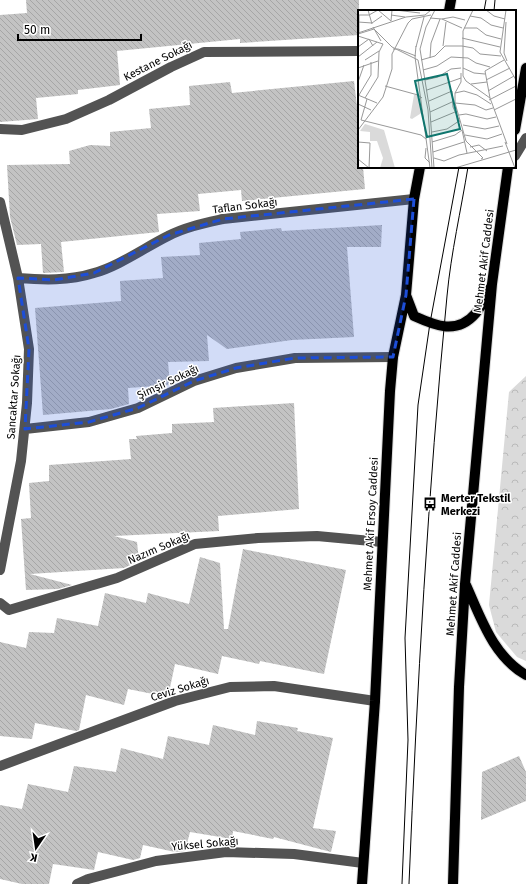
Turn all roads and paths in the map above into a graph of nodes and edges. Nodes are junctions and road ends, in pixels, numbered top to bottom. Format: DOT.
graph roads {
  1 [pos="451,0"];
  2 [pos="449,10"];
  3 [pos="358,51"];
  4 [pos="526,68"];
  5 [pos="516,124"];
  6 [pos="0,128"];
  7 [pos="526,138"];
  8 [pos="516,154"];
  9 [pos="420,168"];
  10 [pos="508,168"];
  11 [pos="414,199"];
  12 [pos="0,202"];
  13 [pos="18,278"];
  14 [pos="492,284"];
  15 [pos="406,295"];
  16 [pos="393,357"];
  17 [pos="25,429"];
  18 [pos="382,542"];
  19 [pos="0,570"];
  20 [pos="465,584"];
  21 [pos="0,603"];
  22 [pos="526,674"];
  23 [pos="375,701"];
  24 [pos="0,766"];
  25 [pos="363,863"];
  26 [pos="77,884"];
  27 [pos="362,884"];
  28 [pos="453,884"];
  1 -- 2 [label="main road"];
  3 -- 6 [label="street, Kestane Sokağı"];
  4 -- 5 [label="main road"];
  7 -- 8 [label="street"];
  9 -- 11 [label="main road, Mehmet Akif Ersoy Caddesi"];
  10 -- 14 [label="main road, Mehmet Akif Caddesi"];
  11 -- 13 [label="street, Taflan Sokağı"];
  11 -- 15 [label="main road, Mehmet Akif Ersoy Caddesi"];
  12 -- 13 [label="street, Sancaktar Sokağı"];
  13 -- 17 [label="street, Sancaktar Sokağı"];
  14 -- 15 [label="main road"];
  14 -- 20 [label="main road, Mehmet Akif Caddesi"];
  15 -- 16 [label="main road, Mehmet Akif Ersoy Caddesi"];
  16 -- 17 [label="street, Şimşir Sokağı"];
  16 -- 18 [label="main road, Mehmet Akif Ersoy Caddesi"];
  17 -- 19 [label="street, Sancaktar Sokağı"];
  18 -- 21 [label="street, Nazım Sokağı"];
  18 -- 23 [label="main road, Mehmet Akif Ersoy Caddesi"];
  20 -- 22 [label="main road"];
  20 -- 28 [label="main road, Mehmet Akif Caddesi"];
  23 -- 24 [label="street, Ceviz Sokağı"];
  23 -- 25 [label="main road, Mehmet Akif Ersoy Caddesi"];
  25 -- 26 [label="street, Yüksel Sokağı"];
  25 -- 27 [label="main road, Mehmet Akif Ersoy Caddesi"];
}
